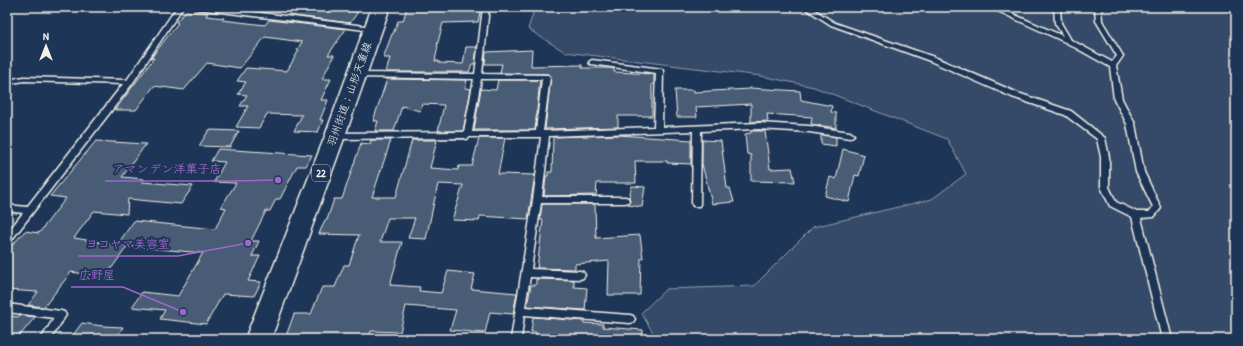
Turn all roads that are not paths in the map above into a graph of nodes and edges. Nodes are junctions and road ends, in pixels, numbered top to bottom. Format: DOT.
graph roads {
  1 [pos="180,7"];
  2 [pos="197,7"];
  3 [pos="381,7"];
  4 [pos="486,7"];
  5 [pos="806,7"];
  6 [pos="992,7"];
  7 [pos="1057,7"];
  8 [pos="1098,7"];
  9 [pos="373,29"];
  10 [pos="1069,41"];
  11 [pos="592,62"];
  12 [pos="1114,66"];
  13 [pos="356,75"];
  14 [pos="478,76"];
  15 [pos="7,82"];
  16 [pos="128,82"];
  17 [pos="697,128"];
  18 [pos="658,130"];
  19 [pos="542,134"];
  20 [pos="850,135"];
  21 [pos="335,136"];
  22 [pos="467,136"];
  23 [pos="537,200"];
  24 [pos="624,200"];
  25 [pos="696,204"];
  26 [pos="7,208"];
  27 [pos="29,210"];
  28 [pos="1136,215"];
  29 [pos="7,239"];
  30 [pos="526,273"];
  31 [pos="580,275"];
  32 [pos="7,308"];
  33 [pos="521,311"];
  34 [pos="630,319"];
  35 [pos="46,339"];
  36 [pos="258,339"];
  37 [pos="516,339"];
  38 [pos="1167,339"];
  1 -- 16 [label="lane"];
  2 -- 9 [label="lane"];
  3 -- 9 [label="main road, 羽州街道；山形天童線 / 22"];
  4 -- 14 [label="lane"];
  5 -- 28 [label="lane"];
  6 -- 10 [label="lane"];
  7 -- 10 [label="lane"];
  8 -- 12 [label="lane"];
  9 -- 13 [label="main road, 羽州街道；山形天童線 / 22"];
  10 -- 12 [label="lane"];
  11 -- 18 [label="lane"];
  12 -- 28 [label="lane"];
  13 -- 14 [label="lane"];
  13 -- 21 [label="main road, 羽州街道；山形天童線 / 22"];
  14 -- 19 [label="lane"];
  14 -- 22 [label="lane"];
  15 -- 16 [label="lane"];
  16 -- 27 [label="lane"];
  17 -- 18 [label="lane"];
  17 -- 20 [label="lane"];
  17 -- 25 [label="lane"];
  18 -- 19 [label="lane"];
  19 -- 22 [label="lane"];
  19 -- 23 [label="lane"];
  21 -- 22 [label="lane"];
  21 -- 36 [label="main road, 羽州街道；山形天童線 / 22"];
  23 -- 24 [label="lane"];
  23 -- 30 [label="lane"];
  26 -- 27 [label="lane"];
  27 -- 29 [label="lane"];
  28 -- 38 [label="lane"];
  30 -- 31 [label="lane"];
  30 -- 33 [label="lane"];
  32 -- 35 [label="lane"];
  33 -- 34 [label="lane"];
  33 -- 37 [label="lane"];
}
